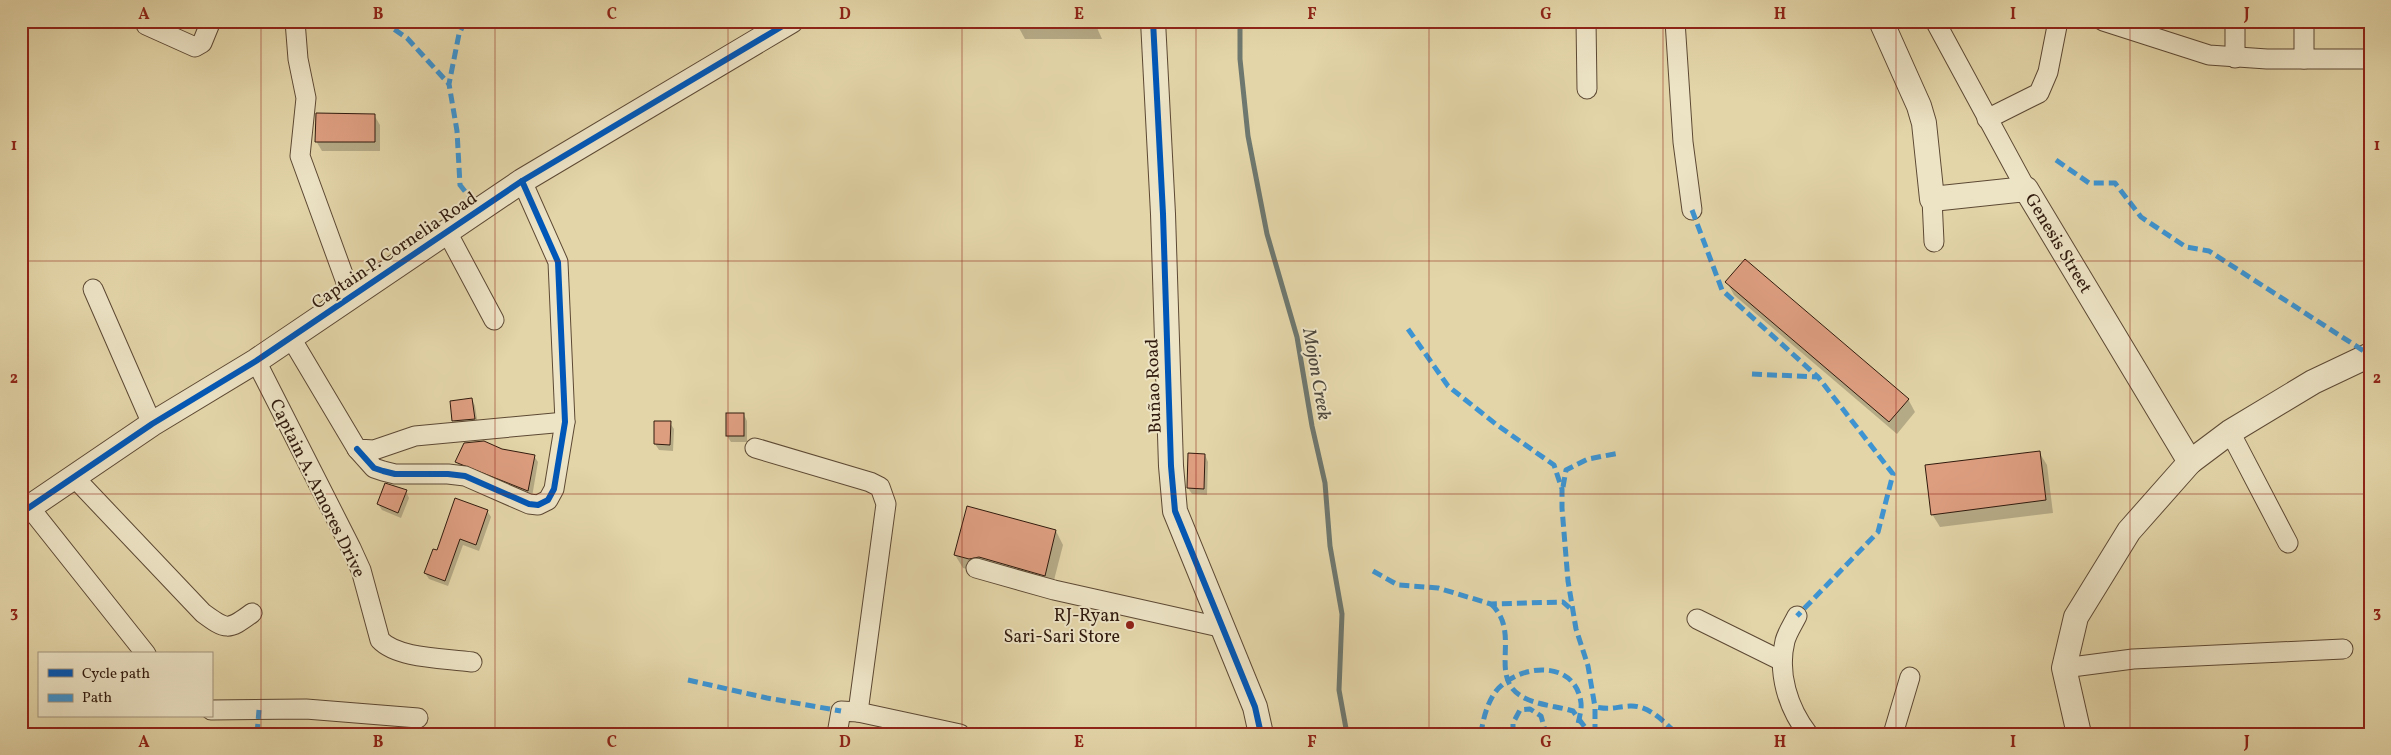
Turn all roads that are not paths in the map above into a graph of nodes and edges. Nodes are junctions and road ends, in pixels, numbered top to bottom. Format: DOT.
graph roads {
  1 [pos="211,21"];
  2 [pos="295,21"];
  3 [pos="791,21"];
  4 [pos="1153,21"];
  5 [pos="1586,21"];
  6 [pos="1675,21"];
  7 [pos="1881,21"];
  8 [pos="1935,21"];
  9 [pos="2058,21"];
  10 [pos="2103,21"];
  11 [pos="2235,21"];
  12 [pos="2304,21"];
  13 [pos="146,25"];
  14 [pos="2154,30"];
  15 [pos="2234,58"];
  16 [pos="2304,59"];
  17 [pos="2370,59"];
  18 [pos="1587,89"];
  19 [pos="1987,119"];
  20 [pos="522,181"];
  21 [pos="2026,189"];
  22 [pos="1932,199"];
  23 [pos="1692,210"];
  24 [pos="447,232"];
  25 [pos="1934,242"];
  26 [pos="93,289"];
  27 [pos="352,296"];
  28 [pos="494,320"];
  29 [pos="291,338"];
  30 [pos="2370,355"];
  31 [pos="256,362"];
  32 [pos="565,422"];
  33 [pos="152,424"];
  34 [pos="2230,432"];
  35 [pos="755,448"];
  36 [pos="357,449"];
  37 [pos="2190,462"];
  38 [pos="74,476"];
  39 [pos="25,511"];
  40 [pos="2288,543"];
  41 [pos="976,568"];
  42 [pos="252,613"];
  43 [pos="1797,616"];
  44 [pos="1697,619"];
  45 [pos="1224,628"];
  46 [pos="2343,649"];
  47 [pos="144,652"];
  48 [pos="1782,661"];
  49 [pos="472,662"];
  50 [pos="2064,668"];
  51 [pos="1910,677"];
  52 [pos="212,710"];
  53 [pos="858,712"];
  54 [pos="418,718"];
  55 [pos="837,734"];
  56 [pos="960,734"];
  57 [pos="1261,734"];
  58 [pos="1808,734"];
  59 [pos="1893,734"];
  60 [pos="2079,734"];
  1 -- 13 [label="street"];
  2 -- 27 [label="street"];
  3 -- 20 [label="street, Captain P. Cornelia Road"];
  4 -- 45 [label="street, Buñao Road"];
  5 -- 18 [label="street"];
  6 -- 23 [label="street"];
  7 -- 22 [label="street"];
  8 -- 19 [label="street, Genesis Street"];
  9 -- 19 [label="street"];
  10 -- 14 [label="street"];
  11 -- 15 [label="street"];
  12 -- 16 [label="street"];
  14 -- 15 [label="street"];
  15 -- 16 [label="street"];
  16 -- 17 [label="street"];
  19 -- 21 [label="street, Genesis Street"];
  20 -- 24 [label="street, Captain P. Cornelia Road"];
  20 -- 32 [label="street"];
  21 -- 22 [label="street"];
  21 -- 37 [label="street, Genesis Street"];
  22 -- 25 [label="street"];
  24 -- 27 [label="street, Captain P. Cornelia Road"];
  24 -- 28 [label="street"];
  26 -- 33 [label="street"];
  27 -- 29 [label="street, Captain P. Cornelia Road"];
  29 -- 31 [label="street, Captain P. Cornelia Road"];
  29 -- 36 [label="street"];
  30 -- 34 [label="street"];
  31 -- 33 [label="street, Captain P. Cornelia Road"];
  31 -- 49 [label="street, Captain A. Amores Drive"];
  32 -- 36 [label="street"];
  32 -- 36 [label="street"];
  33 -- 38 [label="street, Captain P. Cornelia Road"];
  34 -- 37 [label="street"];
  34 -- 40 [label="street"];
  35 -- 53 [label="street"];
  37 -- 50 [label="street"];
  38 -- 39 [label="street, Captain P. Cornelia Road"];
  38 -- 42 [label="street"];
  39 -- 47 [label="street"];
  41 -- 45 [label="street"];
  43 -- 48 [label="street"];
  44 -- 48 [label="street"];
  45 -- 57 [label="street, Buñao Road"];
  46 -- 50 [label="street"];
  48 -- 58 [label="street"];
  50 -- 60 [label="street"];
  51 -- 59 [label="street"];
  52 -- 54 [label="street"];
  53 -- 55 [label="street"];
  53 -- 56 [label="street"];
}
